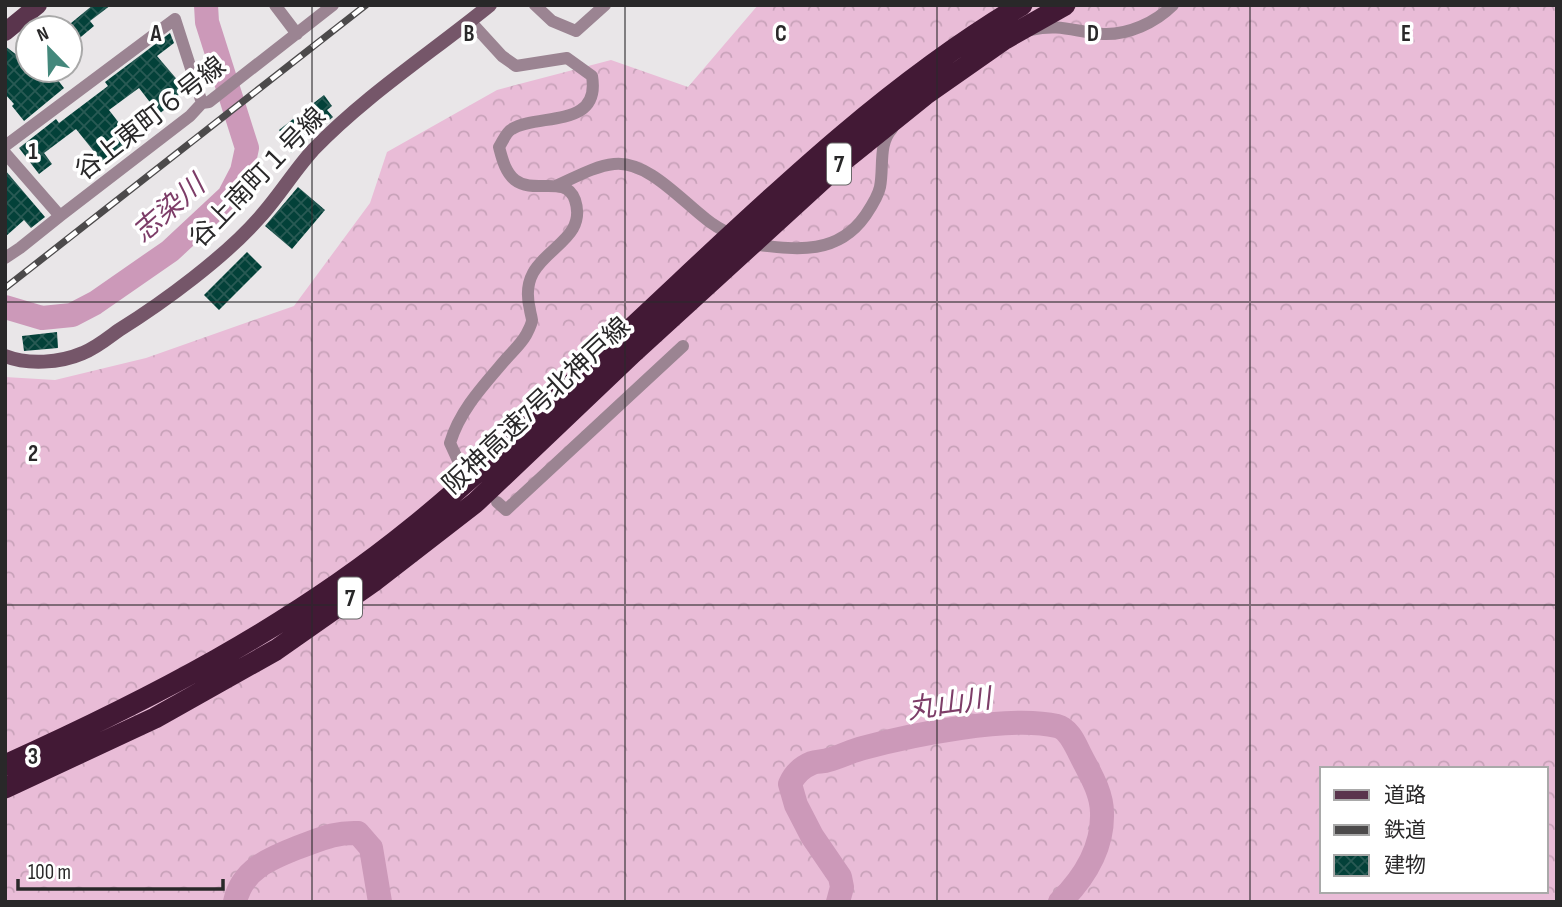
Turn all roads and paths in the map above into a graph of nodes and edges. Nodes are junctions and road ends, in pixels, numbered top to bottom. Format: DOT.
graph roads {
  1 [pos="38,5"];
  2 [pos="275,5"];
  3 [pos="333,5"];
  4 [pos="490,5"];
  5 [pos="535,5"];
  6 [pos="605,5"];
  7 [pos="1022,5"];
  8 [pos="1065,5"];
  9 [pos="1173,5"];
  10 [pos="470,22"];
  11 [pos="5,32"];
  12 [pos="297,34"];
  13 [pos="202,103"];
  14 [pos="5,146"];
  15 [pos="5,153"];
  16 [pos="558,185"];
  17 [pos="60,216"];
  18 [pos="5,258"];
  19 [pos="630,343"];
  20 [pos="683,346"];
  21 [pos="5,356"];
  22 [pos="461,467"];
  23 [pos="497,502"];
  24 [pos="11,774"];
  1 -- 11 [label="main road"];
  2 -- 12 [label="street"];
  3 -- 12 [label="street, 谷上東町６号線"];
  4 -- 10 [label="street, 谷上南町１号線"];
  5 -- 6 [label="street"];
  7 -- 19 [label="highway, 阪神高速7号北神戸線 / 7, bridge"];
  8 -- 19 [label="highway, 阪神高速7号北神戸線 / 7, bridge"];
  9 -- 16 [label="street"];
  10 -- 16 [label="street"];
  10 -- 21 [label="street, 谷上南町１号線"];
  12 -- 13 [label="street, 谷上東町６号線"];
  13 -- 14 [label="street"];
  13 -- 17 [label="street, 谷上東町６号線"];
  15 -- 17 [label="street"];
  16 -- 22 [label="street"];
  17 -- 18 [label="street, 谷上東町６号線"];
  19 -- 24 [label="highway, 阪神高速7号北神戸線 / 7"];
  20 -- 23 [label="street"];
}
